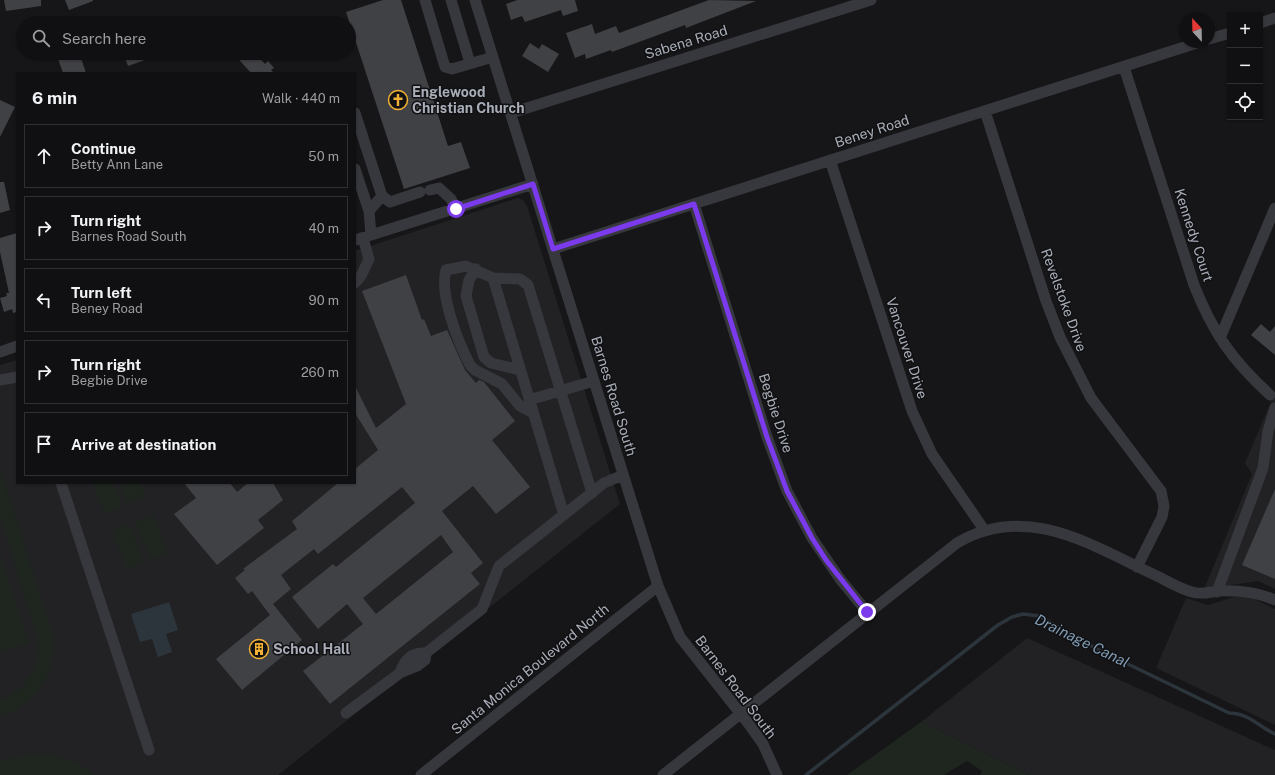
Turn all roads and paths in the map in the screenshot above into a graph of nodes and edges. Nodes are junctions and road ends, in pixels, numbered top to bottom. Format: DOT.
graph roads {
  1 [pos="425,0"];
  2 [pos="451,0"];
  3 [pos="475,0"];
  4 [pos="871,0"];
  5 [pos="1275,18"];
  6 [pos="1263,22"];
  7 [pos="1227,33"];
  8 [pos="1215,37"];
  9 [pos="1181,48"];
  10 [pos="493,57"];
  11 [pos="470,64"];
  12 [pos="1124,66"];
  13 [pos="985,111"];
  14 [pos="511,114"];
  15 [pos="356,116"];
  16 [pos="830,160"];
  17 [pos="356,172"];
  18 [pos="533,184"];
  19 [pos="382,196"];
  20 [pos="694,204"];
  21 [pos="1275,208"];
  22 [pos="456,209"];
  23 [pos="369,211"];
  24 [pos="363,238"];
  25 [pos="553,249"];
  26 [pos="476,270"];
  27 [pos="493,278"];
  28 [pos="356,282"];
  29 [pos="1220,338"];
  30 [pos="16,346"];
  31 [pos="0,352"];
  32 [pos="520,370"];
  33 [pos="16,377"];
  34 [pos="0,380"];
  35 [pos="594,381"];
  36 [pos="560,391"];
  37 [pos="1270,395"];
  38 [pos="529,400"];
  39 [pos="1275,408"];
  40 [pos="533,413"];
  41 [pos="624,475"];
  42 [pos="61,484"];
  43 [pos="592,493"];
  44 [pos="564,515"];
  45 [pos="985,531"];
  46 [pos="1137,567"];
  47 [pos="658,586"];
  48 [pos="1217,592"];
  49 [pos="1275,600"];
  50 [pos="867,612"];
  51 [pos="346,713"];
  52 [pos="740,713"];
  53 [pos="149,750"];
  54 [pos="421,775"];
  55 [pos="663,775"];
  56 [pos="777,775"];
  1 -- 11 [label="street"];
  2 -- 11 [label="street"];
  3 -- 10 [label="street, Barnes Road South"];
  4 -- 14 [label="street, Sabena Road"];
  5 -- 6 [label="street"];
  7 -- 8 [label="street"];
  9 -- 12 [label="street, Beney Road"];
  10 -- 11 [label="street"];
  10 -- 14 [label="street, Barnes Road South"];
  12 -- 13 [label="street, Beney Road"];
  12 -- 29 [label="street, Kennedy Court"];
  13 -- 16 [label="street, Beney Road"];
  13 -- 46 [label="street, Revelstoke Drive"];
  14 -- 18 [label="street, Barnes Road South"];
  15 -- 19 [label="street"];
  16 -- 20 [label="street, Beney Road"];
  16 -- 45 [label="street, Vancouver Drive"];
  17 -- 23 [label="street"];
  18 -- 22 [label="street"];
  18 -- 25 [label="street, Barnes Road South"];
  19 -- 22 [label="street"];
  19 -- 23 [label="street"];
  20 -- 25 [label="street, Beney Road"];
  20 -- 50 [label="street, Begbie Drive"];
  21 -- 29 [label="street"];
  22 -- 24 [label="street"];
  23 -- 24 [label="street"];
  24 -- 28 [label="street"];
  25 -- 35 [label="street, Barnes Road South"];
  26 -- 27 [label="street"];
  26 -- 32 [label="street"];
  26 -- 40 [label="street"];
  27 -- 32 [label="street"];
  27 -- 36 [label="street"];
  29 -- 37 [label="street, Kennedy Court"];
  30 -- 31 [label="street"];
  32 -- 38 [label="street"];
  33 -- 34 [label="street"];
  35 -- 36 [label="street"];
  35 -- 41 [label="street, Barnes Road South"];
  36 -- 38 [label="street"];
  36 -- 43 [label="street"];
  38 -- 40 [label="street"];
  39 -- 48 [label="street"];
  40 -- 44 [label="street"];
  41 -- 43 [label="street"];
  41 -- 47 [label="street, Barnes Road South"];
  42 -- 53 [label="street"];
  43 -- 44 [label="street"];
  44 -- 51 [label="street"];
  45 -- 46 [label="street"];
  45 -- 50 [label="street"];
  46 -- 48 [label="street"];
  47 -- 52 [label="street, Barnes Road South"];
  47 -- 54 [label="street, Santa Monica Boulevard North"];
  48 -- 49 [label="street"];
  50 -- 52 [label="street"];
  52 -- 55 [label="street"];
  52 -- 56 [label="street, Barnes Road South"];
}
